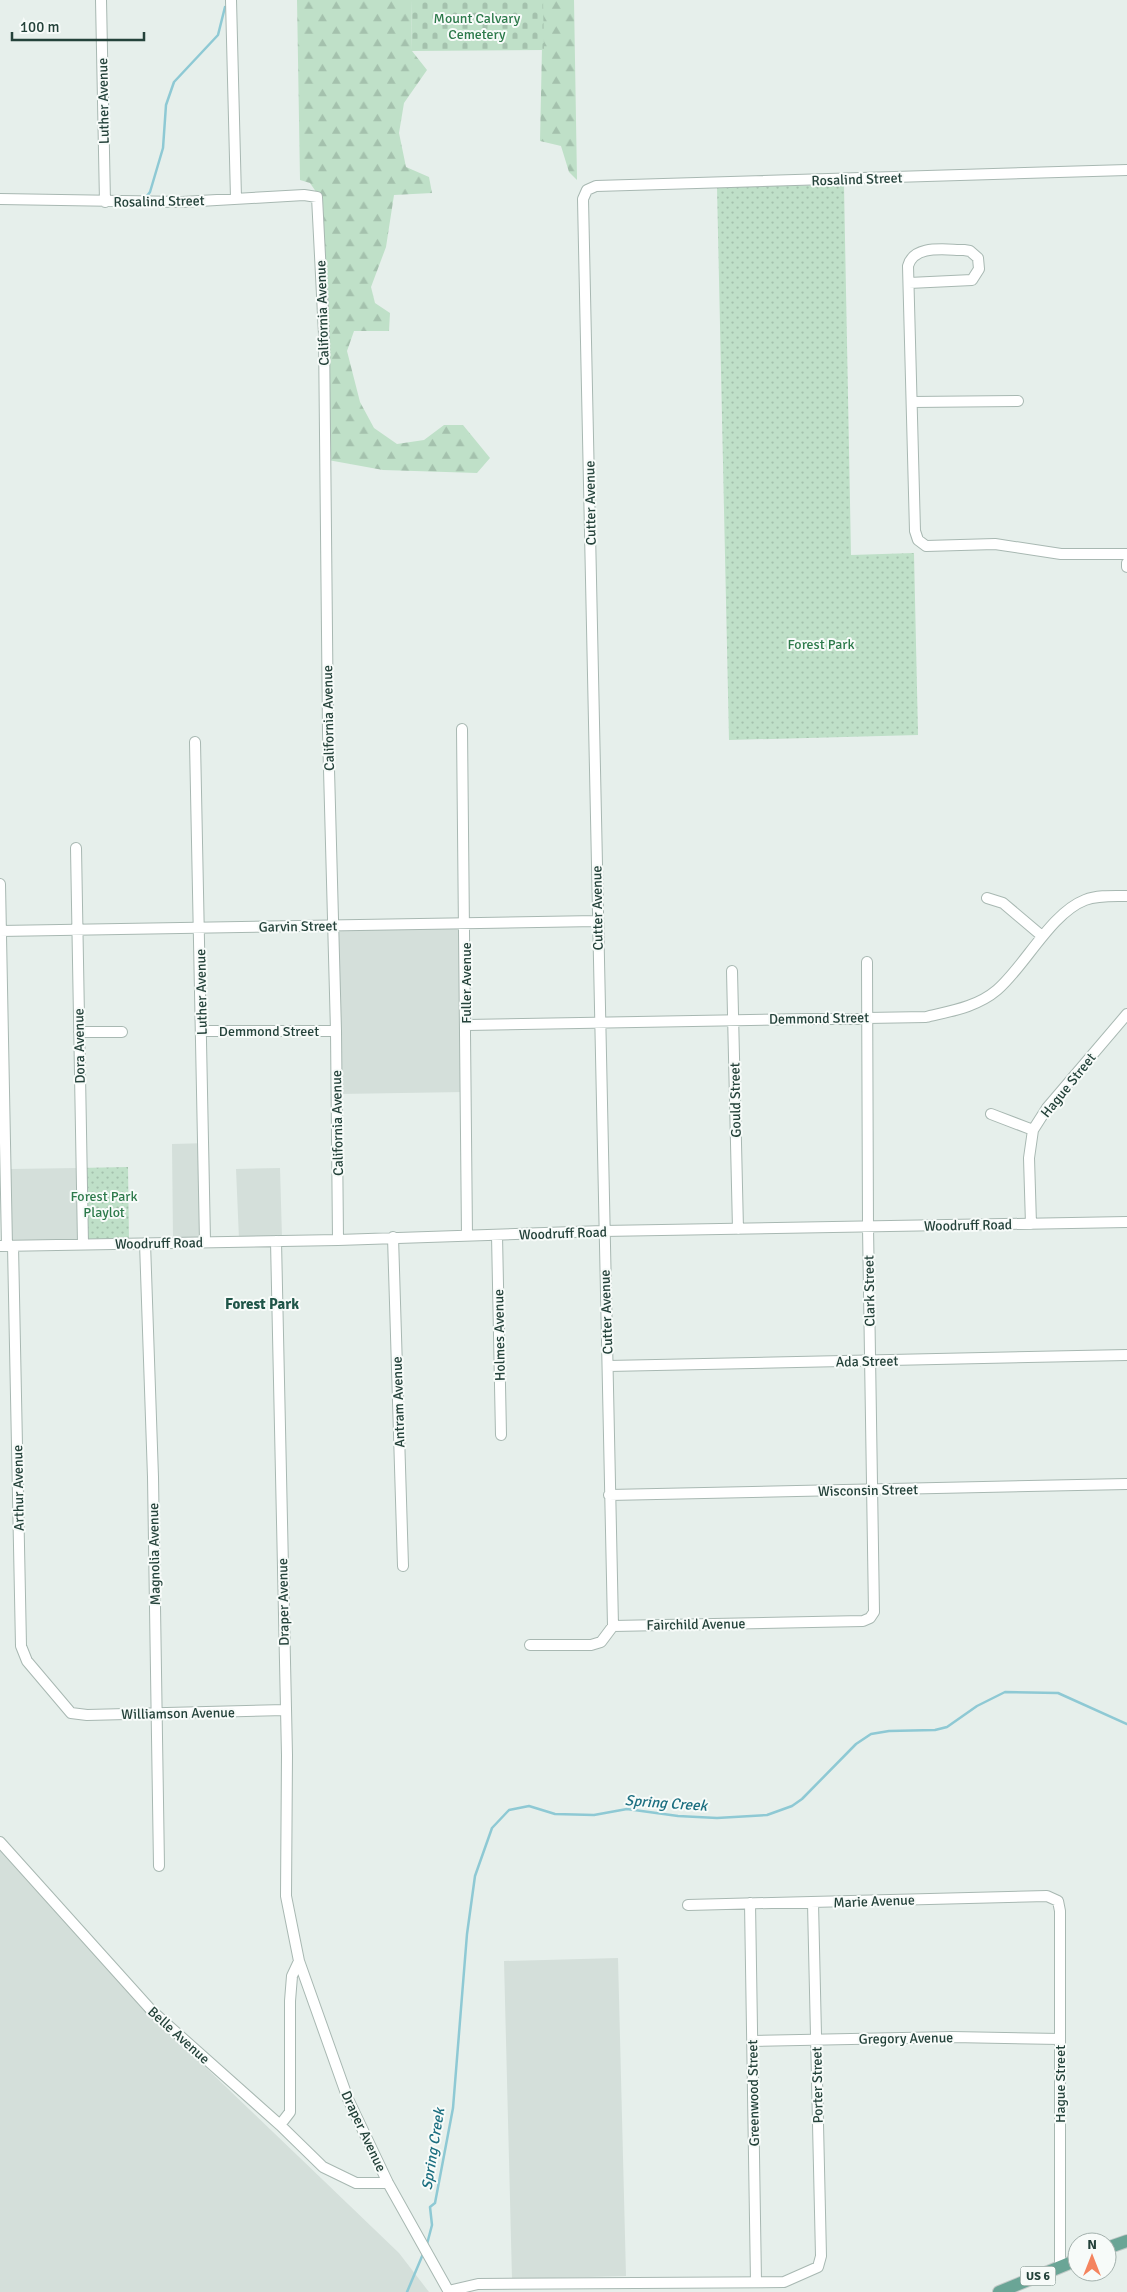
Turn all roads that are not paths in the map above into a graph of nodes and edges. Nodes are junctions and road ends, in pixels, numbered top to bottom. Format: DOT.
graph roads {
  1 [pos="101,0"];
  2 [pos="231,0"];
  3 [pos="1127,170"];
  4 [pos="587,190"];
  5 [pos="317,197"];
  6 [pos="236,198"];
  7 [pos="0,199"];
  8 [pos="105,202"];
  9 [pos="909,283"];
  10 [pos="1018,401"];
  11 [pos="912,402"];
  12 [pos="1127,554"];
  13 [pos="1127,563"];
  14 [pos="1127,567"];
  15 [pos="462,729"];
  16 [pos="195,742"];
  17 [pos="76,848"];
  18 [pos="0,884"];
  19 [pos="1127,896"];
  20 [pos="986,898"];
  21 [pos="597,921"];
  22 [pos="465,923"];
  23 [pos="333,926"];
  24 [pos="201,927"];
  25 [pos="78,930"];
  26 [pos="0,931"];
  27 [pos="1042,936"];
  28 [pos="867,962"];
  29 [pos="732,971"];
  30 [pos="1127,1014"];
  31 [pos="866,1017"];
  32 [pos="733,1020"];
  33 [pos="599,1024"];
  34 [pos="466,1025"];
  35 [pos="202,1031"];
  36 [pos="336,1031"];
  37 [pos="79,1032"];
  38 [pos="122,1032"];
  39 [pos="991,1114"];
  40 [pos="1033,1130"];
  41 [pos="3,1171"];
  42 [pos="1127,1222"];
  43 [pos="1031,1224"];
  44 [pos="868,1227"];
  45 [pos="738,1229"];
  46 [pos="604,1231"];
  47 [pos="497,1235"];
  48 [pos="467,1236"];
  49 [pos="394,1238"];
  50 [pos="338,1240"];
  51 [pos="205,1241"];
  52 [pos="276,1241"];
  53 [pos="145,1243"];
  54 [pos="83,1244"];
  55 [pos="7,1246"];
  56 [pos="1127,1355"];
  57 [pos="871,1361"];
  58 [pos="608,1366"];
  59 [pos="500,1435"];
  60 [pos="1127,1484"];
  61 [pos="874,1490"];
  62 [pos="609,1495"];
  63 [pos="402,1566"];
  64 [pos="870,1618"];
  65 [pos="613,1626"];
  66 [pos="530,1645"];
  67 [pos="285,1710"];
  68 [pos="71,1713"];
  69 [pos="156,1714"];
  70 [pos="0,1842"];
  71 [pos="159,1866"];
  72 [pos="1058,1901"];
  73 [pos="813,1903"];
  74 [pos="750,1904"];
  75 [pos="688,1905"];
  76 [pos="299,1962"];
  77 [pos="816,2039"];
  78 [pos="1060,2039"];
  79 [pos="752,2041"];
  80 [pos="280,2125"];
  81 [pos="388,2183"];
  82 [pos="1067,2264"];
  83 [pos="1060,2267"];
  84 [pos="756,2282"];
  85 [pos="784,2287"];
  86 [pos="449,2292"];
  87 [pos="999,2292"];
  1 -- 8 [label="street, Luther Avenue"];
  2 -- 6 [label="street"];
  3 -- 4 [label="street, Rosalind Street"];
  4 -- 21 [label="street, Cutter Avenue"];
  5 -- 6 [label="street, Rosalind Street"];
  5 -- 23 [label="street, California Avenue"];
  6 -- 8 [label="street, Rosalind Street"];
  7 -- 8 [label="street, Rosalind Street"];
  9 -- 9 [label="street"];
  9 -- 11 [label="street"];
  10 -- 11 [label="street"];
  11 -- 12 [label="street"];
  13 -- 14 [label="street"];
  15 -- 22 [label="street, Fuller Avenue"];
  16 -- 24 [label="street, Luther Avenue"];
  17 -- 25 [label="street, Dora Avenue"];
  18 -- 26 [label="street, Arthur Avenue"];
  19 -- 27 [label="street, Demmond Street"];
  20 -- 27 [label="street"];
  21 -- 22 [label="street, Garvin Street"];
  21 -- 33 [label="street, Cutter Avenue"];
  22 -- 23 [label="street, Garvin Street"];
  22 -- 34 [label="street, Fuller Avenue"];
  23 -- 24 [label="street, Garvin Street"];
  23 -- 36 [label="street, California Avenue"];
  24 -- 25 [label="street, Garvin Street"];
  24 -- 35 [label="street, Luther Avenue"];
  25 -- 26 [label="street, Garvin Street"];
  25 -- 37 [label="street, Dora Avenue"];
  26 -- 41 [label="street, Arthur Avenue"];
  27 -- 31 [label="street, Demmond Street"];
  28 -- 31 [label="street, Clark Street"];
  29 -- 32 [label="street, Gould Street"];
  30 -- 40 [label="street, Hague Street"];
  31 -- 32 [label="street, Demmond Street"];
  31 -- 44 [label="street, Clark Street"];
  32 -- 33 [label="street, Demmond Street"];
  32 -- 45 [label="street, Gould Street"];
  33 -- 34 [label="street, Demmond Street"];
  33 -- 46 [label="street, Cutter Avenue"];
  34 -- 48 [label="street, Fuller Avenue"];
  35 -- 36 [label="street, Demmond Street"];
  35 -- 51 [label="street, Luther Avenue"];
  36 -- 50 [label="street, California Avenue"];
  37 -- 38 [label="street"];
  37 -- 54 [label="street, Dora Avenue"];
  39 -- 40 [label="street"];
  40 -- 43 [label="street, Hague Street"];
  41 -- 55 [label="street, Arthur Avenue"];
  42 -- 43 [label="street, Woodruff Road"];
  43 -- 44 [label="street, Woodruff Road"];
  44 -- 45 [label="street, Woodruff Road"];
  44 -- 57 [label="street, Clark Street"];
  45 -- 46 [label="street, Woodruff Road"];
  46 -- 47 [label="street, Woodruff Road"];
  46 -- 58 [label="street, Cutter Avenue"];
  47 -- 48 [label="street, Woodruff Road"];
  47 -- 59 [label="street, Holmes Avenue"];
  48 -- 49 [label="street, Woodruff Road"];
  49 -- 50 [label="street, Woodruff Road"];
  49 -- 63 [label="street, Antram Avenue"];
  50 -- 52 [label="street, Woodruff Road"];
  51 -- 52 [label="street, Woodruff Road"];
  51 -- 53 [label="street, Woodruff Road"];
  52 -- 67 [label="street, Draper Avenue"];
  53 -- 54 [label="street, Woodruff Road"];
  53 -- 69 [label="street, Magnolia Avenue"];
  54 -- 55 [label="street, Woodruff Road"];
  55 -- 68 [label="street, Arthur Avenue"];
  56 -- 57 [label="street, Ada Street"];
  57 -- 58 [label="street, Ada Street"];
  57 -- 61 [label="street, Clark Street"];
  58 -- 62 [label="street, Cutter Avenue"];
  60 -- 61 [label="street, Wisconsin Street"];
  61 -- 62 [label="street, Wisconsin Street"];
  61 -- 64 [label="street, Clark Street"];
  62 -- 65 [label="street, Cutter Avenue"];
  64 -- 65 [label="street, Fairchild Avenue"];
  65 -- 66 [label="street"];
  67 -- 69 [label="street, Williamson Avenue"];
  67 -- 76 [label="street, Draper Avenue"];
  68 -- 69 [label="street, Williamson Avenue"];
  69 -- 71 [label="street, Magnolia Avenue"];
  70 -- 80 [label="street, Belle Avenue"];
  72 -- 73 [label="street, Marie Avenue"];
  72 -- 78 [label="street, Hague Street"];
  73 -- 74 [label="street, Marie Avenue"];
  73 -- 77 [label="street, Porter Street"];
  74 -- 75 [label="street, Marie Avenue"];
  74 -- 79 [label="street, Greenwood Street"];
  76 -- 80 [label="street, Draper Avenue"];
  76 -- 81 [label="street, Draper Avenue"];
  77 -- 78 [label="street, Gregory Avenue"];
  77 -- 79 [label="street, Gregory Avenue"];
  77 -- 85 [label="street, Porter Street"];
  78 -- 83 [label="street, Hague Street"];
  79 -- 84 [label="street, Greenwood Street"];
  80 -- 81 [label="street, Belle Avenue"];
  81 -- 86 [label="street, Draper Avenue"];
  82 -- 83 [label="main road, US 6"];
  83 -- 87 [label="main road, US 6"];
  84 -- 85 [label="street"];
  84 -- 86 [label="street"];
}
